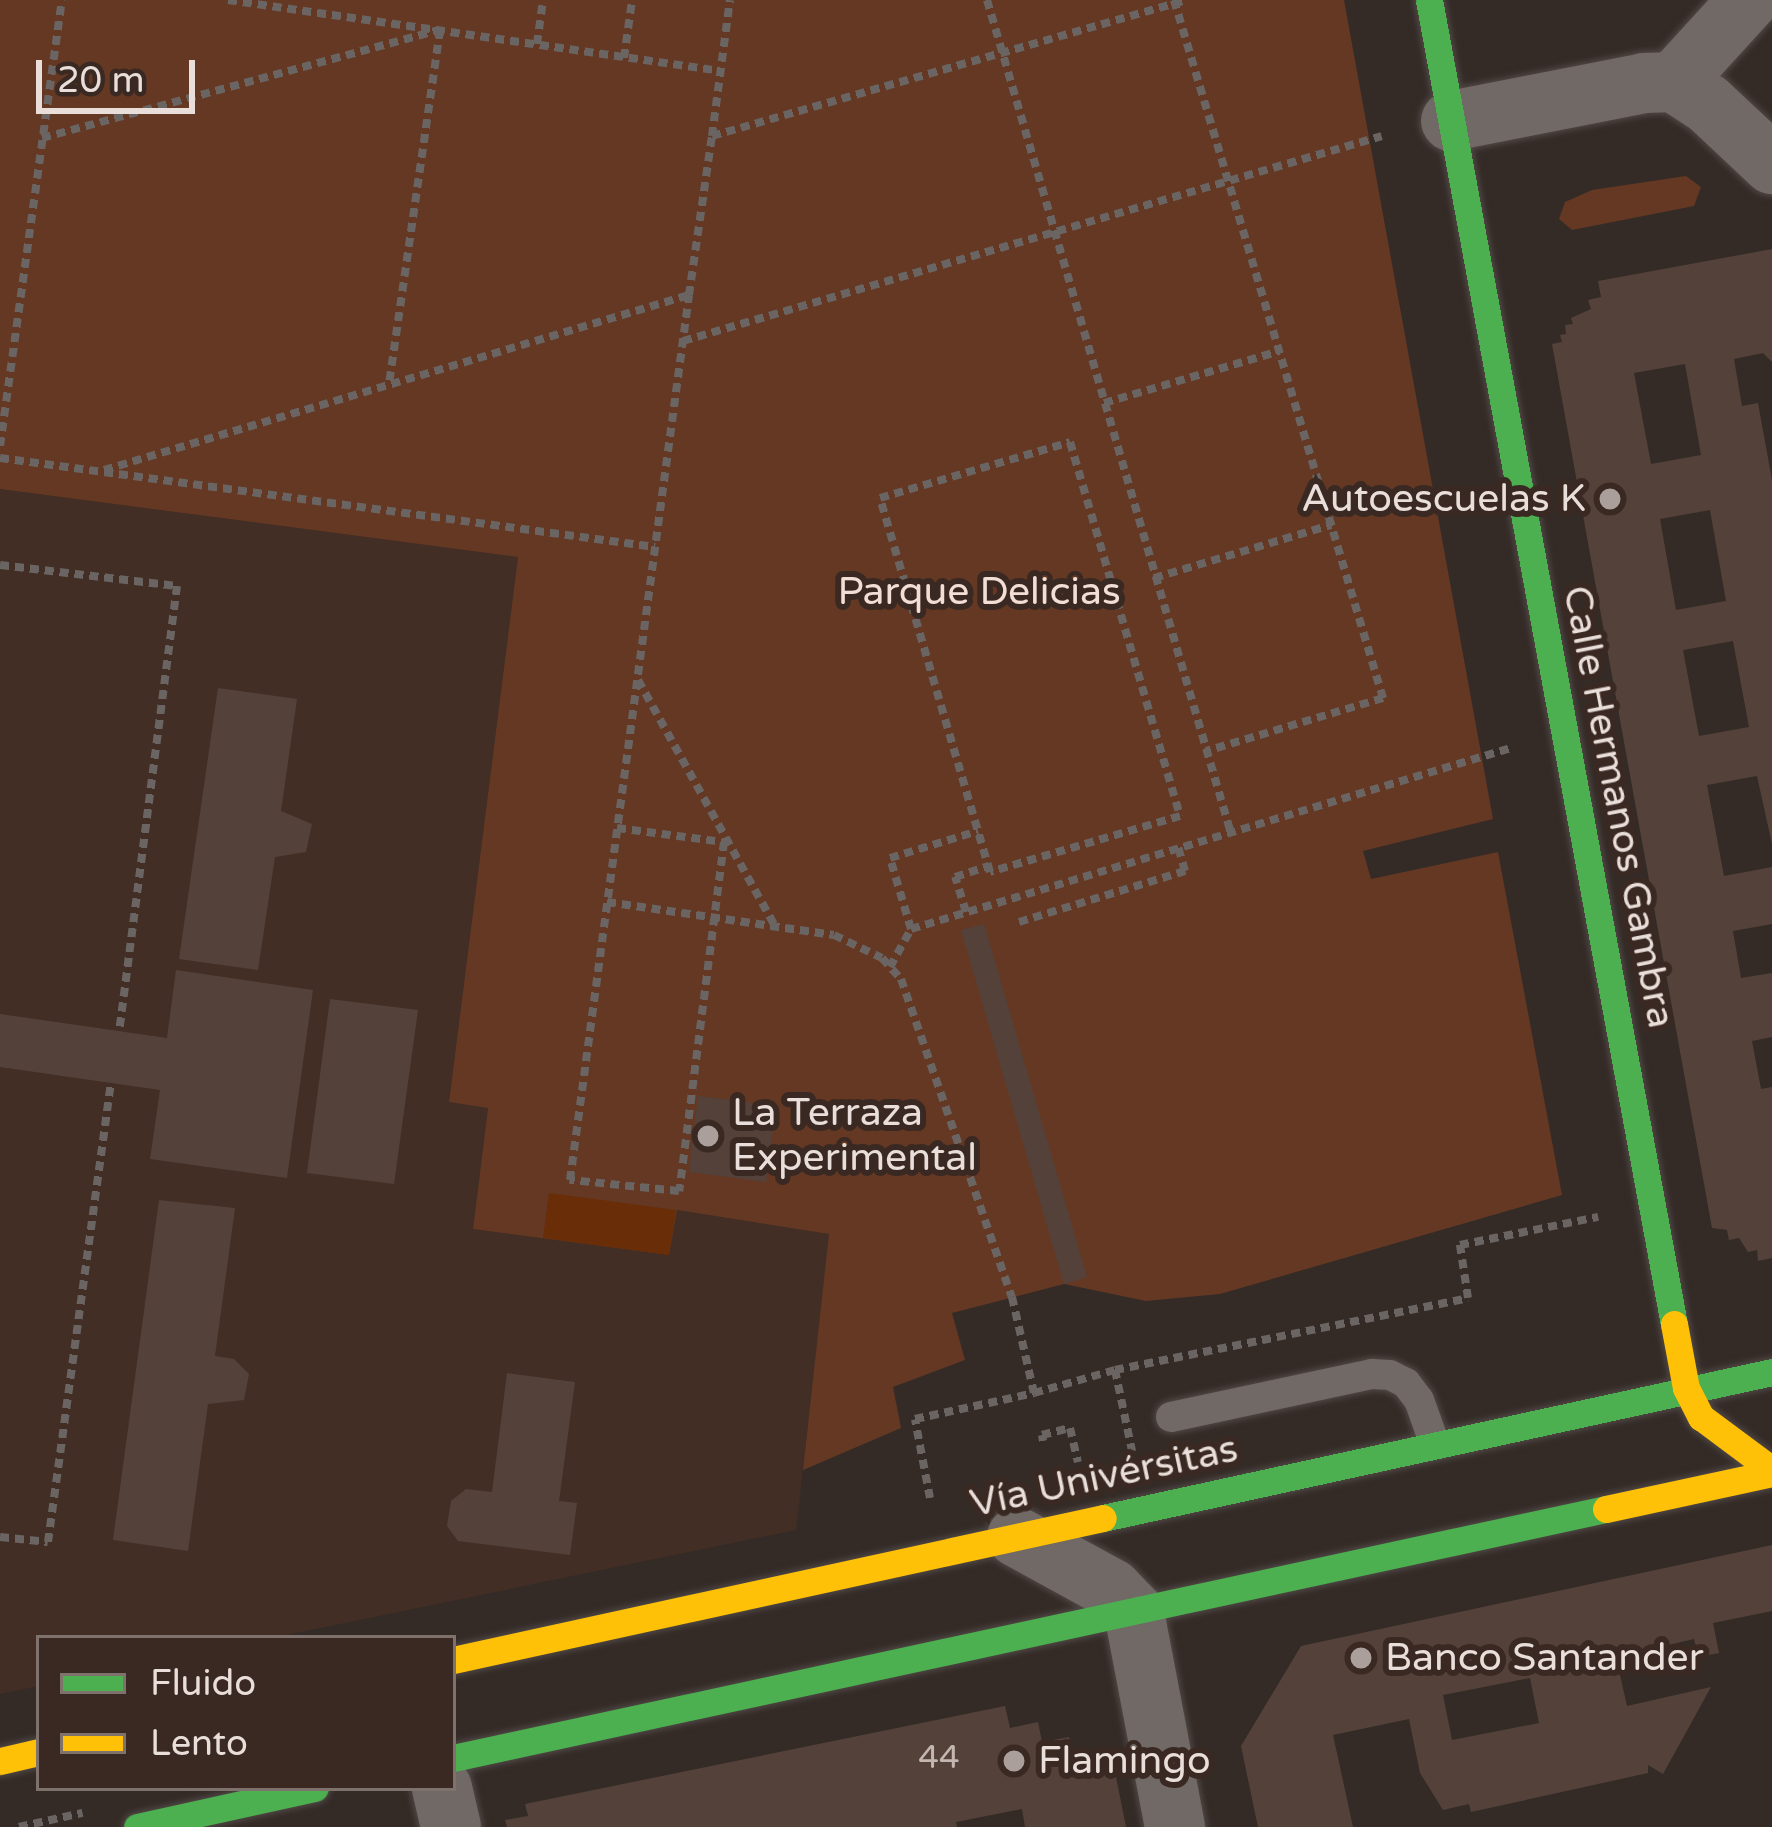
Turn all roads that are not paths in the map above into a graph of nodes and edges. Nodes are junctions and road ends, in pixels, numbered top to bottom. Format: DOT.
graph roads {
  1 [pos="1429,0"];
  2 [pos="1749,0"];
  3 [pos="1674,82"];
  4 [pos="1451,121"];
  5 [pos="1772,164"];
  6 [pos="1772,1372"];
  7 [pos="1686,1388"];
  8 [pos="1171,1417"];
  9 [pos="1434,1442"];
  10 [pos="1772,1472"];
  11 [pos="1017,1537"];
  12 [pos="1134,1612"];
  13 [pos="456,1659"];
  14 [pos="36,1753"];
  15 [pos="456,1757"];
  16 [pos="0,1761"];
  17 [pos="301,1791"];
  18 [pos="443,1791"];
  19 [pos="137,1827"];
  20 [pos="451,1827"];
  21 [pos="1175,1827"];
  1 -- 4 [label="main road, Calle Hermanos Gambra"];
  2 -- 3 [label="street"];
  3 -- 4 [label="street"];
  3 -- 5 [label="street"];
  4 -- 7 [label="main road, Calle Hermanos Gambra"];
  6 -- 7 [label="main road, Vía Univérsitas"];
  7 -- 9 [label="main road, Vía Univérsitas"];
  7 -- 10 [label="main road, Calle Hermanos Gambra"];
  8 -- 9 [label="lane"];
  9 -- 11 [label="main road, Vía Univérsitas"];
  10 -- 12 [label="main road"];
  11 -- 12 [label="street"];
  11 -- 13 [label="main road, Vía Univérsitas"];
  12 -- 15 [label="main road"];
  12 -- 21 [label="street"];
  14 -- 16 [label="main road"];
  17 -- 19 [label="main road"];
  18 -- 20 [label="street"];
}
